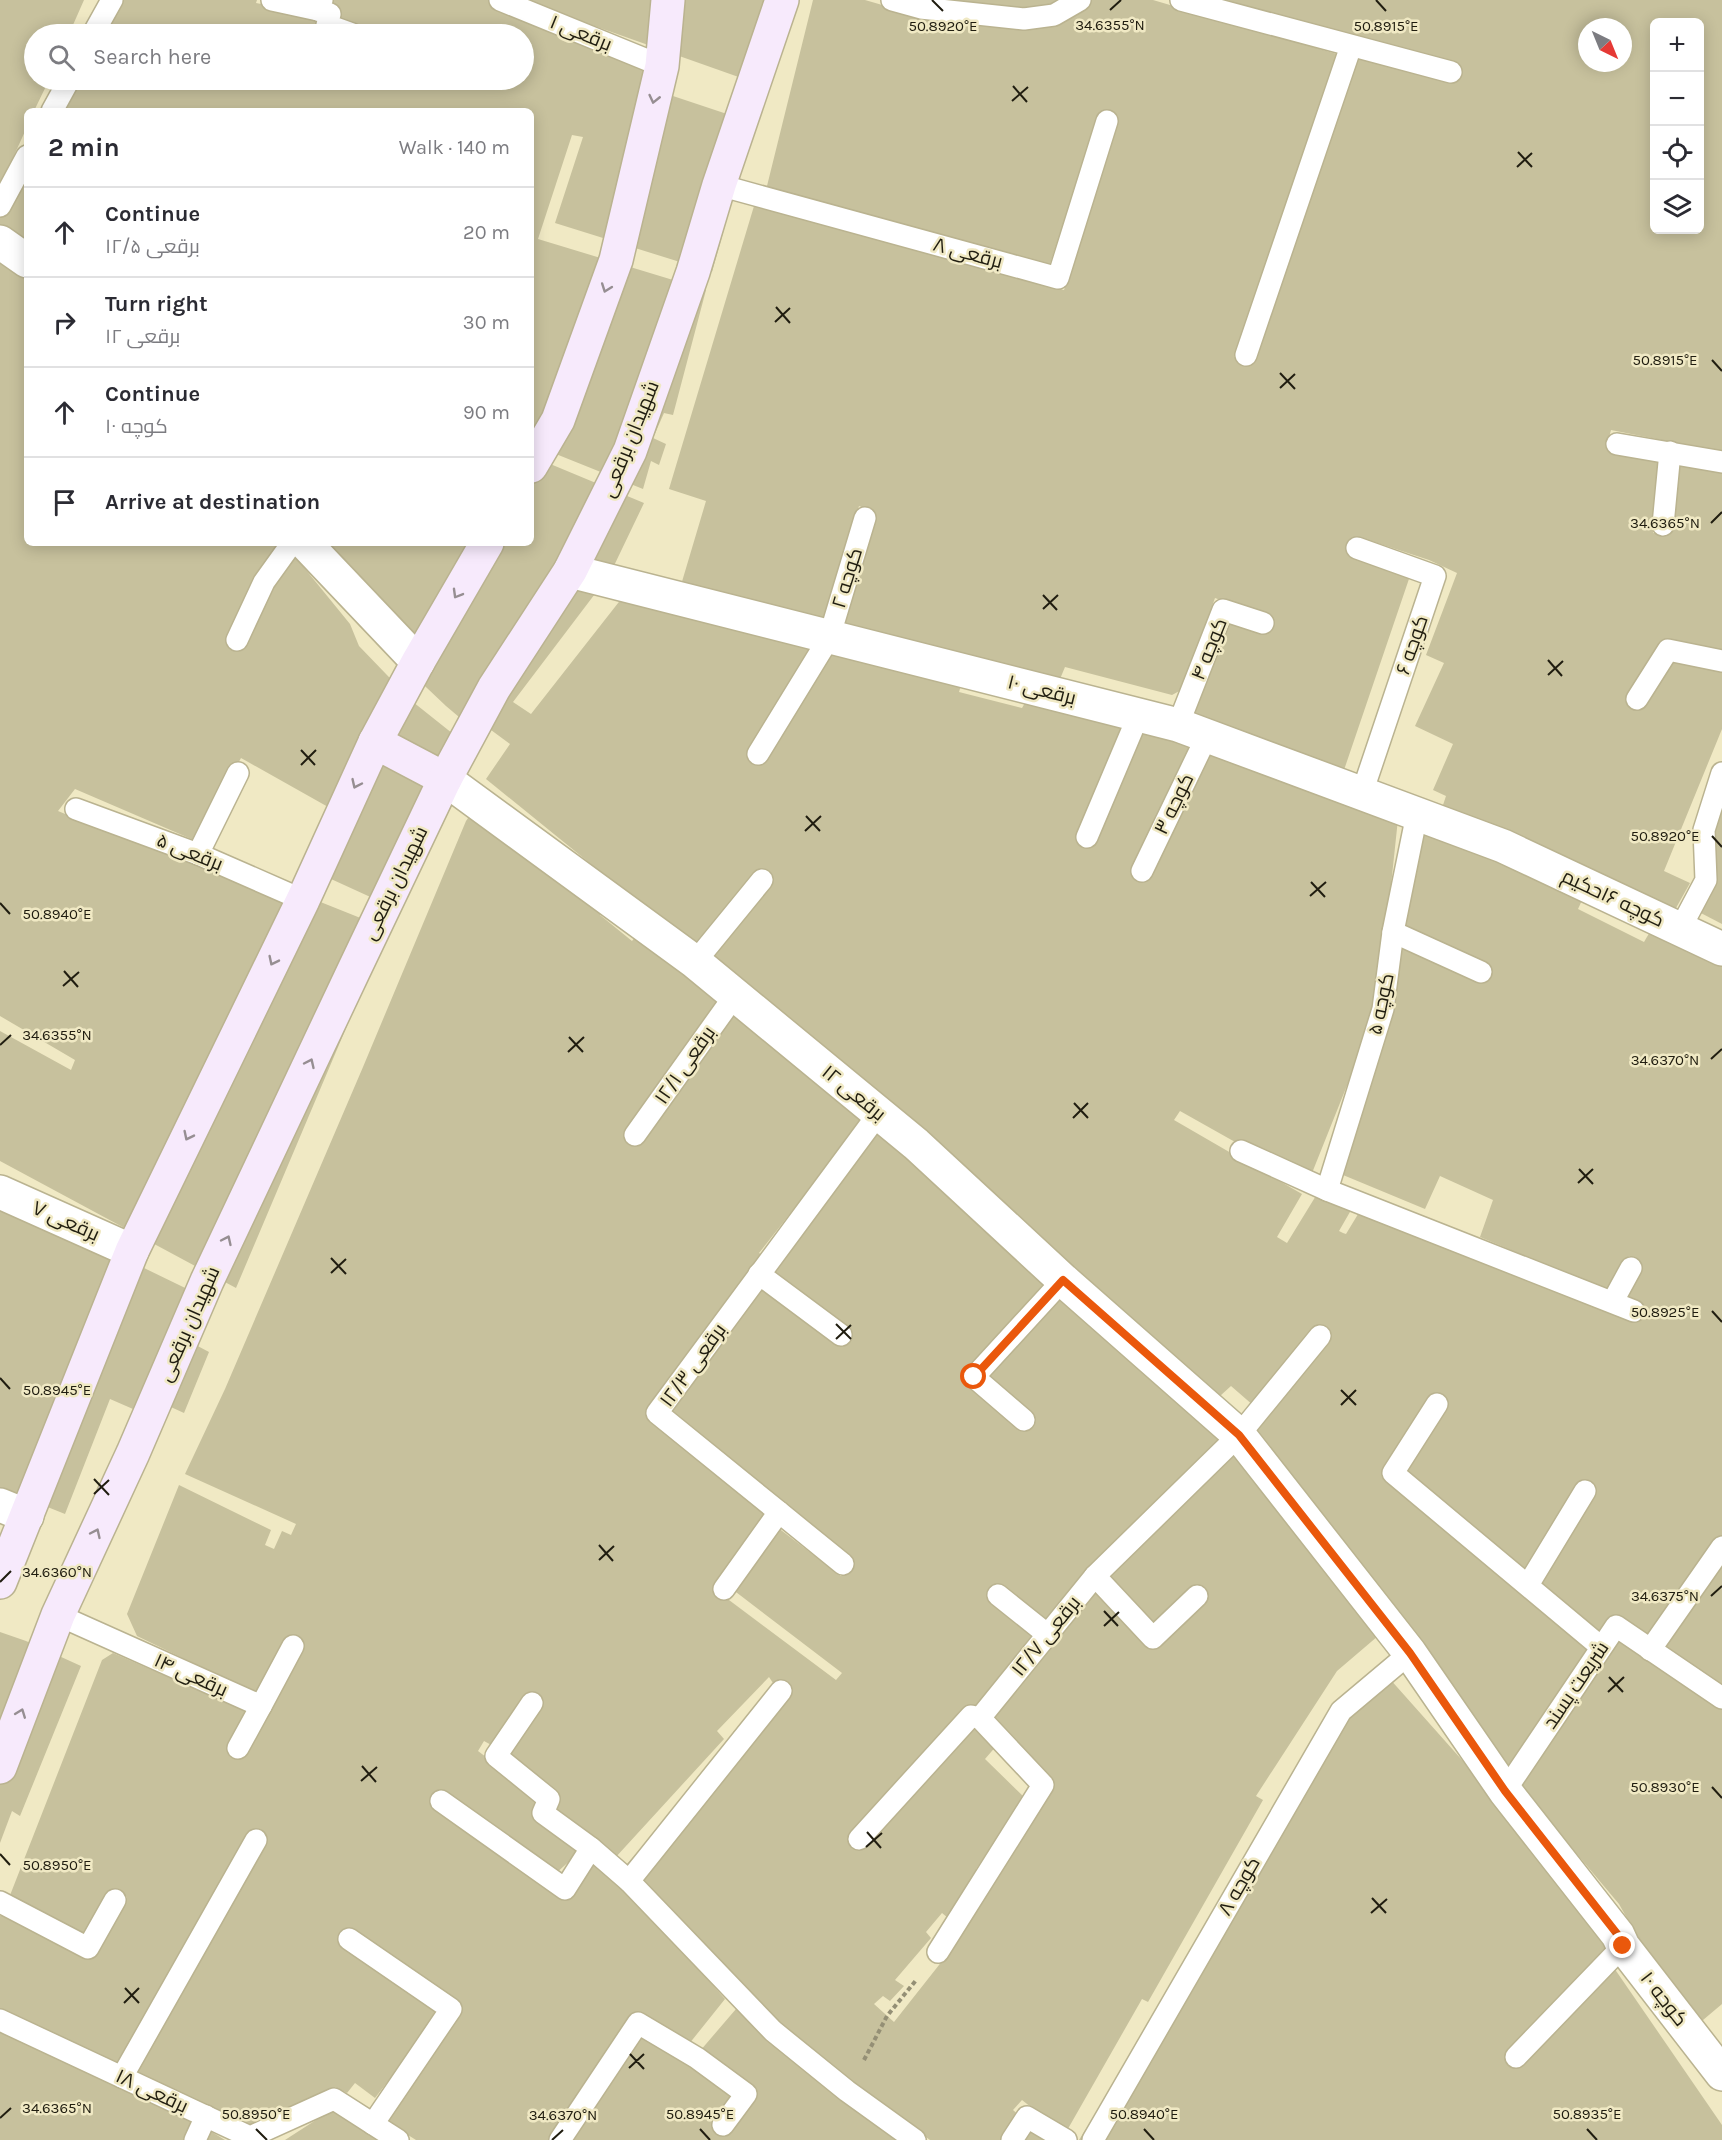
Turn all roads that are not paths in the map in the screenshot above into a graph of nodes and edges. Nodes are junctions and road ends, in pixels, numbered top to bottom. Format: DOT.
graph roads {
  1 [pos="112,0"];
  2 [pos="272,0"];
  3 [pos="500,0"];
  4 [pos="668,0"];
  5 [pos="782,0"];
  6 [pos="892,0"];
  7 [pos="1080,0"];
  8 [pos="1181,0"];
  9 [pos="320,5"];
  10 [pos="99,24"];
  11 [pos="327,24"];
  12 [pos="1351,46"];
  13 [pos="662,66"];
  14 [pos="1451,72"];
  15 [pos="63,90"];
  16 [pos="53,108"];
  17 [pos="1107,121"];
  18 [pos="24,162"];
  19 [pos="719,185"];
  20 [pos="0,206"];
  21 [pos="0,242"];
  22 [pos="24,259"];
  23 [pos="1246,355"];
  24 [pos="1617,444"];
  25 [pos="1670,452"];
  26 [pos="534,461"];
  27 [pos="1722,462"];
  28 [pos="865,518"];
  29 [pos="1663,525"];
  30 [pos="290,546"];
  31 [pos="308,546"];
  32 [pos="485,546"];
  33 [pos="1357,548"];
  34 [pos="570,571"];
  35 [pos="1263,623"];
  36 [pos="829,638"];
  37 [pos="237,640"];
  38 [pos="1722,661"];
  39 [pos="418,662"];
  40 [pos="1637,699"];
  41 [pos="1139,714"];
  42 [pos="1193,731"];
  43 [pos="375,742"];
  44 [pos="758,754"];
  45 [pos="238,773"];
  46 [pos="1722,773"];
  47 [pos="445,779"];
  48 [pos="1362,793"];
  49 [pos="76,809"];
  50 [pos="1417,814"];
  51 [pos="1087,837"];
  52 [pos="1503,846"];
  53 [pos="198,854"];
  54 [pos="1142,871"];
  55 [pos="762,880"];
  56 [pos="303,900"];
  57 [pos="1680,929"];
  58 [pos="1393,932"];
  59 [pos="1722,949"];
  60 [pos="695,962"];
  61 [pos="1481,972"];
  62 [pos="735,995"];
  63 [pos="879,1113"];
  64 [pos="635,1135"];
  65 [pos="1240,1151"];
  66 [pos="1327,1190"];
  67 [pos="0,1192"];
  68 [pos="132,1251"];
  69 [pos="1631,1268"];
  70 [pos="759,1274"];
  71 [pos="1063,1280"];
  72 [pos="1613,1301"];
  73 [pos="1634,1311"];
  74 [pos="841,1335"];
  75 [pos="1320,1336"];
  76 [pos="1437,1404"];
  77 [pos="1024,1420"];
  78 [pos="1239,1435"];
  79 [pos="1585,1491"];
  80 [pos="14,1511"];
  81 [pos="779,1512"];
  82 [pos="1722,1547"];
  83 [pos="843,1564"];
  84 [pos="1095,1576"];
  85 [pos="0,1582"];
  86 [pos="1528,1585"];
  87 [pos="724,1589"];
  88 [pos="998,1595"];
  89 [pos="1197,1596"];
  90 [pos="58,1615"];
  91 [pos="1048,1635"];
  92 [pos="293,1646"];
  93 [pos="1601,1647"];
  94 [pos="1650,1650"];
  95 [pos="1410,1653"];
  96 [pos="781,1691"];
  97 [pos="1722,1698"];
  98 [pos="532,1703"];
  99 [pos="261,1706"];
  100 [pos="980,1718"];
  101 [pos="238,1748"];
  102 [pos="0,1767"];
  103 [pos="1505,1791"];
  104 [pos="441,1801"];
  105 [pos="859,1839"];
  106 [pos="256,1840"];
  107 [pos="591,1848"];
  108 [pos="629,1881"];
  109 [pos="115,1900"];
  110 [pos="0,1902"];
  111 [pos="349,1939"];
  112 [pos="1623,1946"];
  113 [pos="938,1952"];
  114 [pos="0,2020"];
  115 [pos="1516,2057"];
  116 [pos="1722,2074"];
  117 [pos="122,2077"];
  118 [pos="206,2116"];
  119 [pos="374,2124"];
  120 [pos="723,2125"];
  121 [pos="195,2140"];
  122 [pos="398,2140"];
  123 [pos="560,2140"];
  124 [pos="913,2140"];
  125 [pos="1012,2140"];
  126 [pos="1066,2140"];
  127 [pos="1093,2140"];
  1 -- 10 [label="lane"];
  2 -- 9 [label="lane"];
  3 -- 13 [label="lane, برقعی ۱"];
  4 -- 13 [label="main road"];
  5 -- 19 [label="main road, شهیدان برقعی"];
  6 -- 7 [label="lane"];
  8 -- 12 [label="lane"];
  9 -- 11 [label="lane"];
  12 -- 14 [label="lane"];
  12 -- 23 [label="lane"];
  13 -- 26 [label="main road, one-way"];
  15 -- 16 [label="lane"];
  17 -- 19 [label="lane, برقعی ۸"];
  18 -- 20 [label="lane"];
  19 -- 34 [label="main road, شهیدان برقعی"];
  21 -- 22 [label="street"];
  24 -- 25 [label="lane"];
  25 -- 27 [label="lane"];
  25 -- 29 [label="lane"];
  28 -- 36 [label="lane, کوچه ۲"];
  30 -- 37 [label="lane"];
  31 -- 39 [label="street"];
  32 -- 39 [label="main road, one-way"];
  33 -- 48 [label="lane, کوچه ۶"];
  34 -- 36 [label="street, برقعی ۱۰"];
  34 -- 47 [label="main road, شهیدان برقعی"];
  35 -- 42 [label="lane, کوچه ۴"];
  36 -- 41 [label="street, برقعی ۱۰"];
  36 -- 44 [label="lane, کوچه ۲"];
  38 -- 40 [label="lane"];
  39 -- 43 [label="main road"];
  41 -- 42 [label="street, برقعی ۱۰"];
  41 -- 51 [label="lane"];
  42 -- 48 [label="street, برقعی ۱۰"];
  42 -- 54 [label="lane, کوچه ۳"];
  43 -- 47 [label="main road"];
  43 -- 56 [label="main road, one-way"];
  45 -- 53 [label="lane"];
  46 -- 57 [label="lane"];
  47 -- 60 [label="street, برقعی ۱۲"];
  90 -- 47 [label="main road, شهیدان برقعی, one-way"];
  48 -- 50 [label="street, برقعی ۱۰"];
  49 -- 53 [label="lane, برقعی ۵"];
  50 -- 52 [label="street, برقعی ۱۰"];
  50 -- 58 [label="lane, کوچه ۵"];
  52 -- 57 [label="street, کوچه ۱۶حکیم"];
  53 -- 56 [label="lane, برقعی ۵"];
  55 -- 60 [label="lane"];
  56 -- 68 [label="main road, one-way"];
  57 -- 59 [label="street, کوچه ۱۶حکیم"];
  58 -- 61 [label="lane"];
  58 -- 66 [label="lane, کوچه ۵"];
  60 -- 62 [label="street, برقعی ۱۲"];
  62 -- 63 [label="street, برقعی ۱۲"];
  62 -- 64 [label="lane, برقعی ۱۲/۱"];
  63 -- 70 [label="lane, برقعی ۱۲/۳"];
  63 -- 71 [label="street, برقعی ۱۲"];
  65 -- 66 [label="lane"];
  66 -- 72 [label="lane"];
  67 -- 68 [label="street, برقعی ۷"];
  68 -- 80 [label="main road"];
  69 -- 72 [label="lane"];
  70 -- 74 [label="lane"];
  70 -- 81 [label="lane, برقعی ۱۲/۳"];
  71 -- 77 [label="lane"];
  71 -- 78 [label="street, برقعی ۱۲"];
  72 -- 73 [label="lane"];
  75 -- 78 [label="lane, برقعی ۱۲/۷"];
  76 -- 86 [label="lane"];
  78 -- 84 [label="lane, برقعی ۱۲/۷"];
  78 -- 95 [label="street, کوچه ۱۰"];
  79 -- 86 [label="lane"];
  80 -- 85 [label="main road"];
  81 -- 83 [label="lane"];
  81 -- 87 [label="lane"];
  82 -- 94 [label="lane"];
  84 -- 89 [label="lane"];
  84 -- 91 [label="lane, برقعی ۱۲/۷"];
  86 -- 93 [label="lane"];
  88 -- 91 [label="lane"];
  90 -- 99 [label="lane, برقعی ۱۴"];
  102 -- 90 [label="main road, شهیدان برقعی, one-way"];
  91 -- 100 [label="lane, برقعی ۱۲/۷"];
  92 -- 99 [label="lane"];
  93 -- 94 [label="lane, شریعت پسند"];
  93 -- 103 [label="lane, شریعت پسند"];
  94 -- 97 [label="lane, شریعت پسند"];
  95 -- 103 [label="street, کوچه ۱۰"];
  95 -- 127 [label="lane, کوچه ۸"];
  96 -- 108 [label="lane"];
  98 -- 107 [label="lane"];
  99 -- 101 [label="lane"];
  100 -- 105 [label="lane, برقعی ۱۲/۷"];
  100 -- 113 [label="lane"];
  103 -- 112 [label="street, کوچه ۱۰"];
  104 -- 107 [label="lane"];
  106 -- 117 [label="lane"];
  107 -- 108 [label="lane"];
  108 -- 124 [label="lane"];
  109 -- 110 [label="lane"];
  111 -- 119 [label="lane"];
  112 -- 115 [label="lane"];
  112 -- 116 [label="street, کوچه ۱۰"];
  114 -- 117 [label="lane, برقعی ۱۸"];
  117 -- 118 [label="lane, برقعی ۱۸"];
  118 -- 119 [label="lane, برقعی ۱۸"];
  118 -- 121 [label="lane"];
  119 -- 122 [label="lane, برقعی ۱۸"];
  120 -- 123 [label="lane"];
  125 -- 126 [label="lane"];
}
